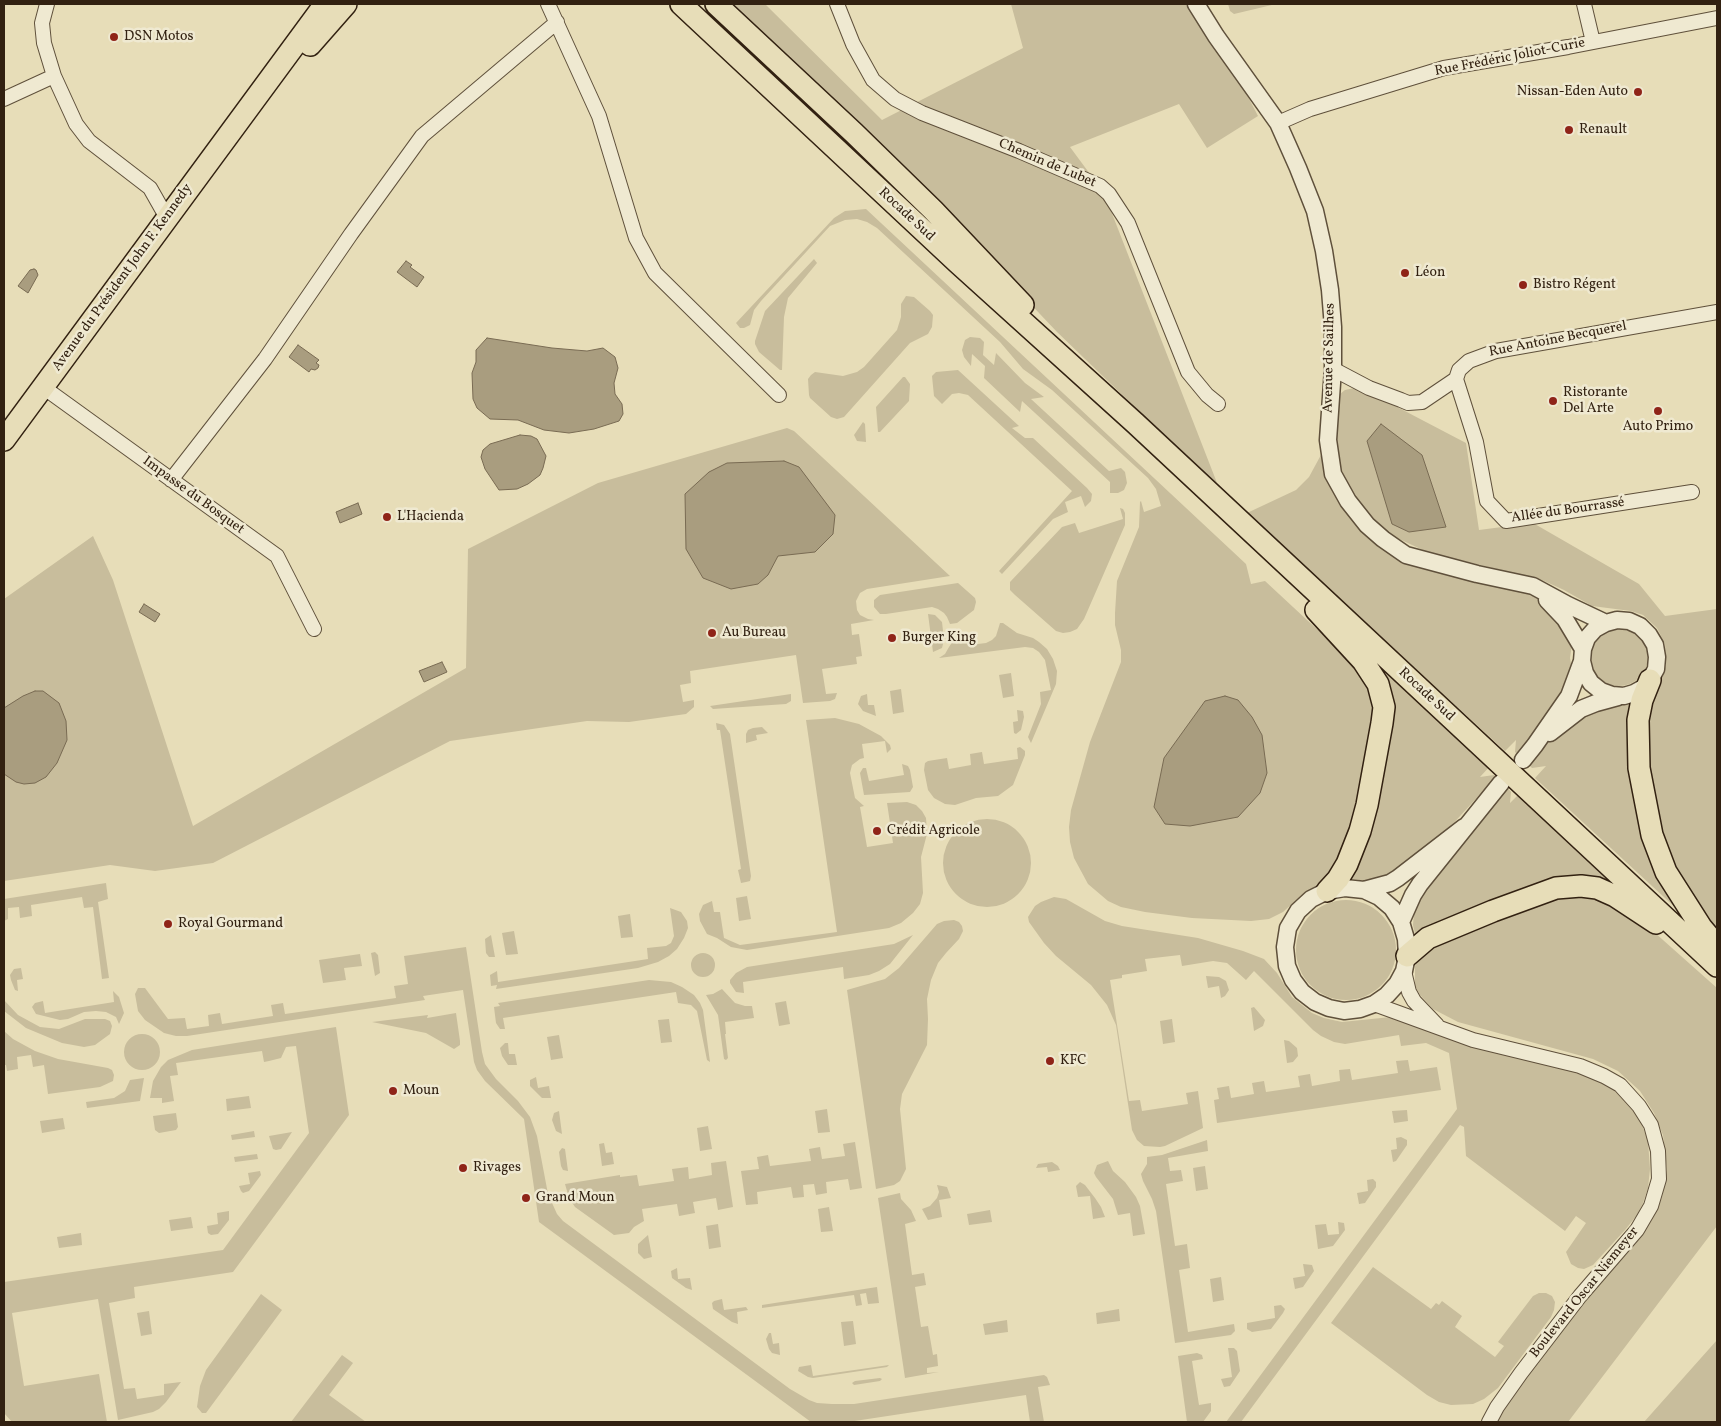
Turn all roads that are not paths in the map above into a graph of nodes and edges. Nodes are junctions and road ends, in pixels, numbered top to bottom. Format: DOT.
graph roads {
  1 [pos="47,4"];
  2 [pos="325,4"];
  3 [pos="346,4"];
  4 [pos="548,4"];
  5 [pos="680,4"];
  6 [pos="716,4"];
  7 [pos="837,4"];
  8 [pos="1196,4"];
  9 [pos="1584,4"];
  10 [pos="1717,18"];
  11 [pos="557,22"];
  12 [pos="1593,42"];
  13 [pos="54,76"];
  14 [pos="4,99"];
  15 [pos="243,116"];
  16 [pos="1278,123"];
  17 [pos="167,218"];
  18 [pos="1717,312"];
  19 [pos="1333,369"];
  20 [pos="1456,378"];
  21 [pos="43,387"];
  22 [pos="779,395"];
  23 [pos="1218,404"];
  24 [pos="1135,423"];
  25 [pos="4,440"];
  26 [pos="171,480"];
  27 [pos="1692,492"];
  28 [pos="1269,549"];
  29 [pos="1533,586"];
  30 [pos="1606,622"];
  31 [pos="314,629"];
  32 [pos="1582,655"];
  33 [pos="1650,680"];
  34 [pos="1624,696"];
  35 [pos="1535,745"];
  36 [pos="1523,760"];
  37 [pos="1501,783"];
  38 [pos="1464,827"];
  39 [pos="1364,890"];
  40 [pos="1327,891"];
  41 [pos="1401,922"];
  42 [pos="1713,955"];
  43 [pos="1405,963"];
  44 [pos="1374,1004"];
  45 [pos="1441,1029"];
  46 [pos="1489,1422"];
  1 -- 13 [label="street"];
  2 -- 15 [label="main road, Avenue du Président John F. Kennedy"];
  3 -- 15 [label="main road, Avenue du Président John F. Kennedy"];
  4 -- 11 [label="street"];
  5 -- 24 [label="main road, Rocade Sud"];
  6 -- 24 [label="main road, Rocade Sud"];
  7 -- 23 [label="street, Chemin de Lubet"];
  8 -- 16 [label="street, Avenue de Sailhes"];
  9 -- 12 [label="street"];
  10 -- 12 [label="street, Rue Frédéric Joliot-Curie"];
  11 -- 22 [label="street"];
  11 -- 26 [label="street"];
  12 -- 16 [label="street, Rue Frédéric Joliot-Curie"];
  13 -- 14 [label="street"];
  13 -- 17 [label="street"];
  15 -- 17 [label="main road, Avenue du Président John F. Kennedy"];
  16 -- 19 [label="street, Avenue de Sailhes"];
  17 -- 21 [label="main road, Avenue du Président John F. Kennedy"];
  18 -- 20 [label="street, Rue Antoine Becquerel"];
  19 -- 20 [label="street, Rue Antoine Becquerel"];
  19 -- 29 [label="street, Avenue de Sailhes"];
  20 -- 27 [label="street, Allée du Bourrassé"];
  21 -- 25 [label="main road, Avenue du Président John F. Kennedy"];
  21 -- 26 [label="street, Impasse du Bosquet"];
  24 -- 28 [label="main road, Rocade Sud"];
  26 -- 31 [label="street, Impasse du Bosquet"];
  28 -- 40 [label="main road"];
  28 -- 42 [label="main road, Rocade Sud"];
  29 -- 30 [label="street, Avenue de Sailhes"];
  29 -- 32 [label="street"];
  30 -- 32 [label="street"];
  30 -- 33 [label="street"];
  32 -- 34 [label="street"];
  32 -- 35 [label="street"];
  33 -- 34 [label="street"];
  33 -- 42 [label="main road"];
  34 -- 35 [label="street"];
  35 -- 36 [label="street"];
  37 -- 38 [label="street"];
  38 -- 39 [label="street"];
  38 -- 41 [label="street"];
  39 -- 40 [label="street"];
  39 -- 41 [label="street"];
  40 -- 44 [label="street"];
  41 -- 43 [label="street"];
  42 -- 43 [label="main road"];
  43 -- 44 [label="street"];
  43 -- 45 [label="street, Boulevard Oscar Niemeyer"];
  44 -- 45 [label="street, Boulevard Oscar Niemeyer"];
  45 -- 46 [label="street, Boulevard Oscar Niemeyer"];
}
